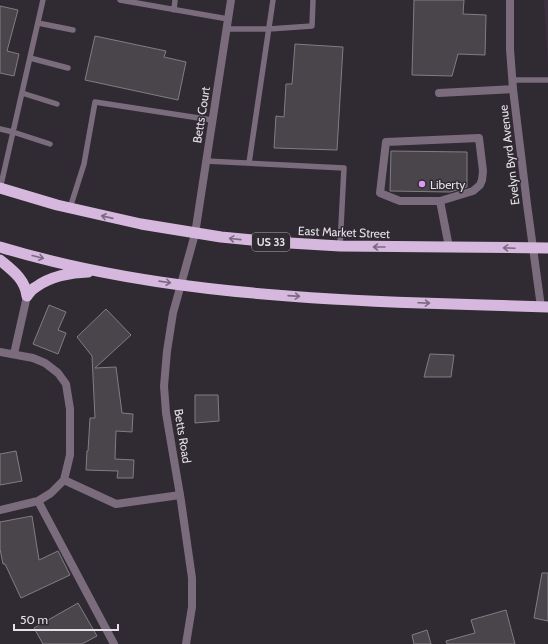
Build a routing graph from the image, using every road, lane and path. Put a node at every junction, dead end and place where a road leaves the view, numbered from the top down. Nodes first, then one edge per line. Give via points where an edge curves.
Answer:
1 (43, 0) edge
2 (120, 0) edge
3 (176, 0) edge
4 (231, 0) edge
5 (274, 0) edge
6 (313, 0) edge
7 (510, 0) edge
8 (174, 10) junction
9 (228, 19) junction
10 (38, 23) junction
11 (226, 29) junction
12 (269, 29) junction
13 (73, 30) dead end
14 (30, 58) junction
15 (68, 68) dead end
16 (513, 80) junction
17 (548, 80) edge
18 (513, 89) junction
19 (22, 93) junction
20 (439, 93) dead end
21 (57, 104) dead end
22 (212, 120) junction
23 (0, 129) edge
24 (13, 132) junction
25 (50, 144) dead end
26 (206, 161) junction
27 (249, 163) junction
28 (0, 189) edge
29 (440, 201) junction
30 (70, 208) junction
31 (195, 234) junction
32 (340, 246) junction
33 (0, 247) edge
34 (449, 247) junction
35 (548, 248) edge
36 (533, 249) junction
37 (0, 260) edge
38 (107, 273) junction
39 (180, 285) junction
40 (27, 296) junction
41 (544, 307) edge
42 (0, 352) edge
43 (14, 354) junction
44 (64, 480) junction
45 (180, 495) junction
46 (38, 501) junction
47 (0, 510) edge
48 (114, 644) edge
49 (186, 644) edge

1 - 10 lane
2 - 8 lane
3 - 8 lane
4 - 9 street, Betts Court
5 - 12 lane
6 - 12 lane via 312,26
7 - 16 street, Evelyn Byrd Avenue
8 - 9 lane
9 - 11 street, Betts Court
10 - 13 lane
10 - 14 lane
11 - 12 lane
11 - 22 street, Betts Court
12 - 27 lane
14 - 15 lane
14 - 19 lane
16 - 17 lane
16 - 18 street, Evelyn Byrd Avenue
18 - 20 street
18 - 36 street, Evelyn Byrd Avenue
19 - 21 lane
19 - 24 lane
22 - 26 street, Betts Court
22 - 30 lane via 95,102 84,164
23 - 24 lane
24 - 25 lane
24 - 28 lane
26 - 27 lane
26 - 31 street, Betts Court
27 - 32 lane via 344,168
28 - 30 highway, East Market Street / US 33
29 - 29 street via 473,190 480,185 483,171 479,138 386,142 380,193 400,200
29 - 34 street
31 -> 30 highway, East Market Street / US 33
32 -> 31 highway, East Market Street / US 33
31 - 39 street, Betts Road
34 -> 32 highway, East Market Street / US 33
33 -> 38 highway
36 -> 34 highway, East Market Street / US 33
35 - 36 highway, East Market Street / US 33
36 - 41 street, Evelyn Byrd Avenue
37 - 40 highway via 21,279
38 -> 39 highway
38 - 40 highway via 83,272 59,276 39,284
39 -> 41 highway via 378,301
39 - 45 street, Betts Road via 173,313 164,386
40 - 43 street
42 - 43 street
43 - 44 street via 45,364 58,373 66,384 70,409 70,455
44 - 45 street via 116,504
44 - 46 street
45 - 49 street, Betts Road via 192,578 192,607
46 - 47 street
46 - 48 street

